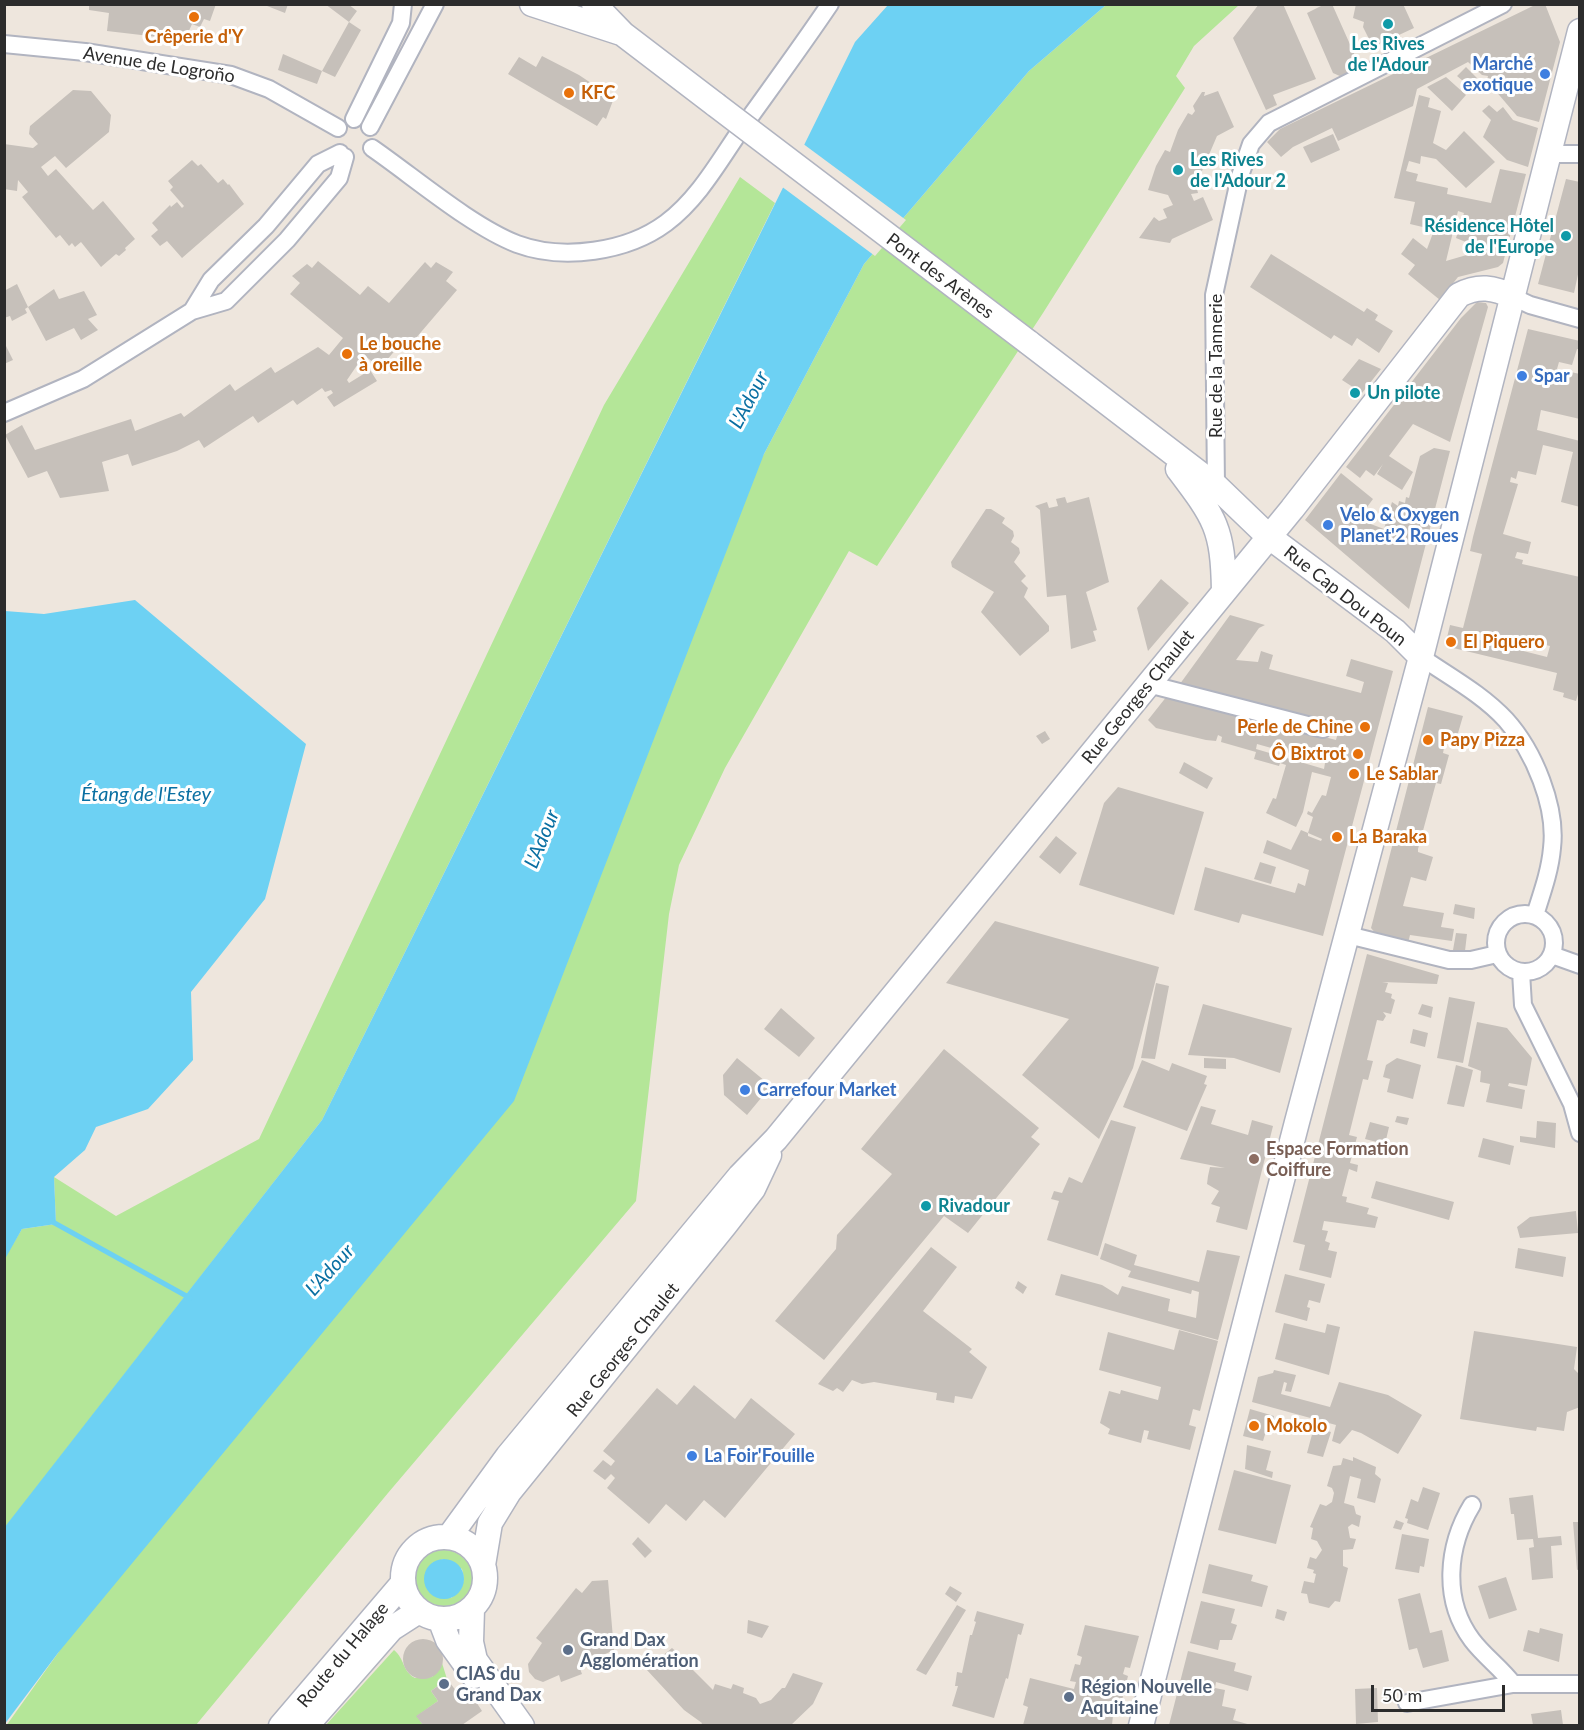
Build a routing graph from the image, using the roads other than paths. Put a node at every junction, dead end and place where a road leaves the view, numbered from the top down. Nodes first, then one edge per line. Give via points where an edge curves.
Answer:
1 (403, 4) edge
2 (435, 4) edge
3 (532, 4) edge
4 (594, 4) edge
5 (830, 4) edge
6 (1503, 4) edge
7 (1580, 31) edge
8 (623, 34) junction
9 (4, 44) edge
10 (354, 119) junction
11 (370, 127) junction
12 (338, 128) junction
13 (372, 148) junction
14 (1550, 154) junction
15 (1580, 154) edge
16 (342, 155) junction
17 (1513, 297) junction
18 (192, 311) junction
19 (1580, 319) edge
20 (4, 413) edge
21 (1162, 448) junction
22 (1216, 486) junction
23 (1268, 536) junction
24 (1224, 591) junction
25 (1421, 657) junction
26 (1148, 684) junction
27 (1323, 729) dead end
28 (1535, 915) junction
29 (1348, 935) junction
30 (1497, 954) junction
31 (1552, 955) junction
32 (1580, 965) edge
33 (1521, 972) junction
34 (1580, 1133) edge
35 (776, 1139) junction
36 (1472, 1505) dead end
37 (449, 1537) junction
38 (483, 1565) junction
39 (403, 1583) junction
40 (472, 1609) junction
41 (430, 1615) junction
42 (1513, 1684) junction
43 (1580, 1684) edge
44 (1407, 1703) dead end
45 (281, 1725) edge
46 (306, 1725) edge
47 (505, 1725) edge
48 (522, 1725) edge
49 (1141, 1725) edge

1 - 10 street via 401,23
2 - 11 street
3 - 8 main road
4 - 8 main road
5 - 13 street via 700,190 665,224 619,244 576,252 542,250 517,243 480,224
6 - 22 street, Rue de la Tannerie via 1269,123 1251,144 1240,176 1214,295
7 - 14 main road
8 - 21 main road, Pont des Arènes, bridge
9 - 12 street, Avenue de Logroño via 85,52 231,75 269,89
10 - 11 street
10 - 12 street
11 - 13 street via 374,137
12 - 16 street via 334,141
13 - 16 street via 357,159
14 - 15 street
14 - 17 main road
16 - 18 street via 318,164 266,226 211,280
16 - 18 street via 339,178 287,240 226,301
17 - 19 street via 1530,306
17 - 23 main road, Rue Georges Chaulet via 1500,290 1481,288 1471,288 1459,295
17 - 25 main road
18 - 20 street via 83,379
21 - 22 main road, Rue Cap Dou Poun
21 - 24 main road via 1210,510 1222,543
22 - 23 main road, Rue Cap Dou Poun
23 - 24 main road, Rue Georges Chaulet
23 - 25 main road, Rue Cap Dou Poun via 1395,631
24 - 26 main road, Rue Georges Chaulet
25 - 28 street via 1479,696 1506,720 1524,744 1543,788 1553,847
25 - 29 main road
26 - 27 street
26 - 35 main road, Rue Georges Chaulet
28 - 30 street via 1507,918 1496,935
28 - 31 street via 1550,927
29 - 30 street via 1449,960
29 - 49 main road
30 - 33 street via 1503,963
31 - 32 street
31 - 33 street via 1539,968
33 - 34 street via 1523,1005 1572,1104
35 - 37 main road, Rue Georges Chaulet via 740,1176 508,1456
35 - 38 main road, Rue Georges Chaulet via 753,1189 509,1492 490,1523
36 - 42 street via 1452,1552 1451,1584 1460,1620 1473,1641
37 - 38 main road via 470,1547
37 - 39 main road via 428,1540 411,1553
38 - 40 main road via 483,1593
39 - 41 main road via 411,1604
39 - 45 main road, Route du Halage
40 - 41 main road via 452,1619
40 - 48 main road via 475,1660
41 - 46 main road, Route du Halage via 391,1629
41 - 47 main road
42 - 43 street
42 - 44 street

